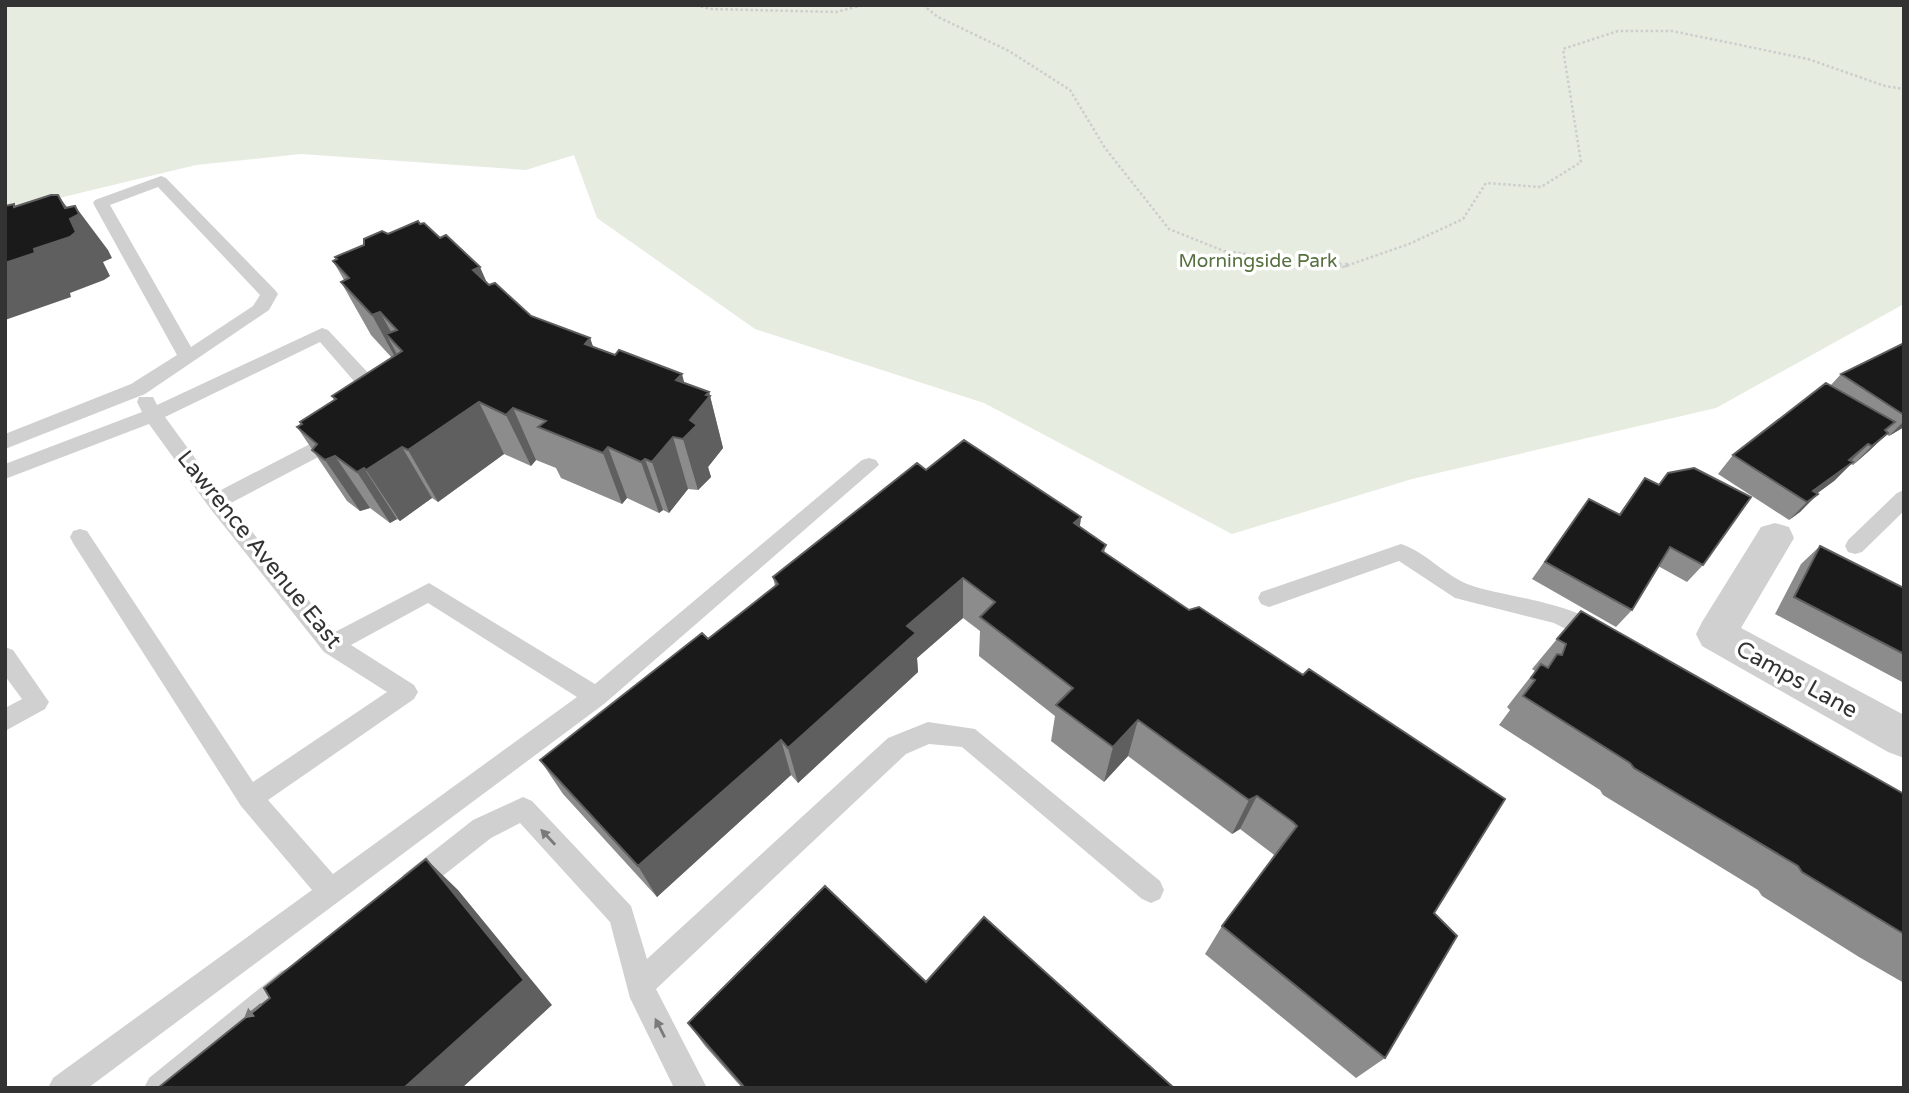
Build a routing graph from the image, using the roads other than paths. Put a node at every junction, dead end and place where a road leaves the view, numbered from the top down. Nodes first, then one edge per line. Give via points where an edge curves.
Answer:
1 (188, 358) junction
2 (138, 389) junction
3 (380, 398) edge
4 (153, 415) junction
5 (352, 431) edge
6 (10, 440) edge
7 (869, 465) dead end
8 (11, 469) edge
9 (1904, 498) edge
10 (216, 502) junction
11 (80, 537) dead end
12 (1774, 538) dead end
13 (1855, 546) dead end
14 (1269, 598) dead end
15 (332, 645) junction
16 (1618, 648) edge
17 (5, 657) edge
18 (596, 696) junction
19 (5, 721) edge
20 (1904, 738) edge
21 (250, 799) junction
22 (1151, 890) dead end
23 (330, 891) junction
24 (395, 898) edge
25 (308, 967) edge
26 (640, 985) junction
27 (63, 1088) edge
28 (159, 1088) edge
29 (692, 1088) edge

1 - 1 lane via 260,310 269,294 161,181 101,203
1 - 2 lane
2 - 4 lane, Lawrence Avenue East
2 - 6 lane
3 - 4 lane via 322,334
4 - 8 lane
4 - 10 lane, Lawrence Avenue East
5 - 10 lane
6 - 8 lane
7 - 18 lane
9 - 13 lane
10 - 15 lane, Lawrence Avenue East
11 - 21 lane
12 - 20 street, Camps Lane via 1716,634
14 - 16 lane via 1401,552 1463,592 1559,615
15 - 18 lane via 429,592
15 - 21 lane, Lawrence Avenue East via 406,692
17 - 19 lane via 37,702
18 - 23 lane
21 - 23 lane
22 - 26 lane via 967,737 928,733 897,746
23 - 27 lane
26 -> 24 lane via 622,915 523,810 482,829
25 -> 28 lane
29 -> 26 lane

